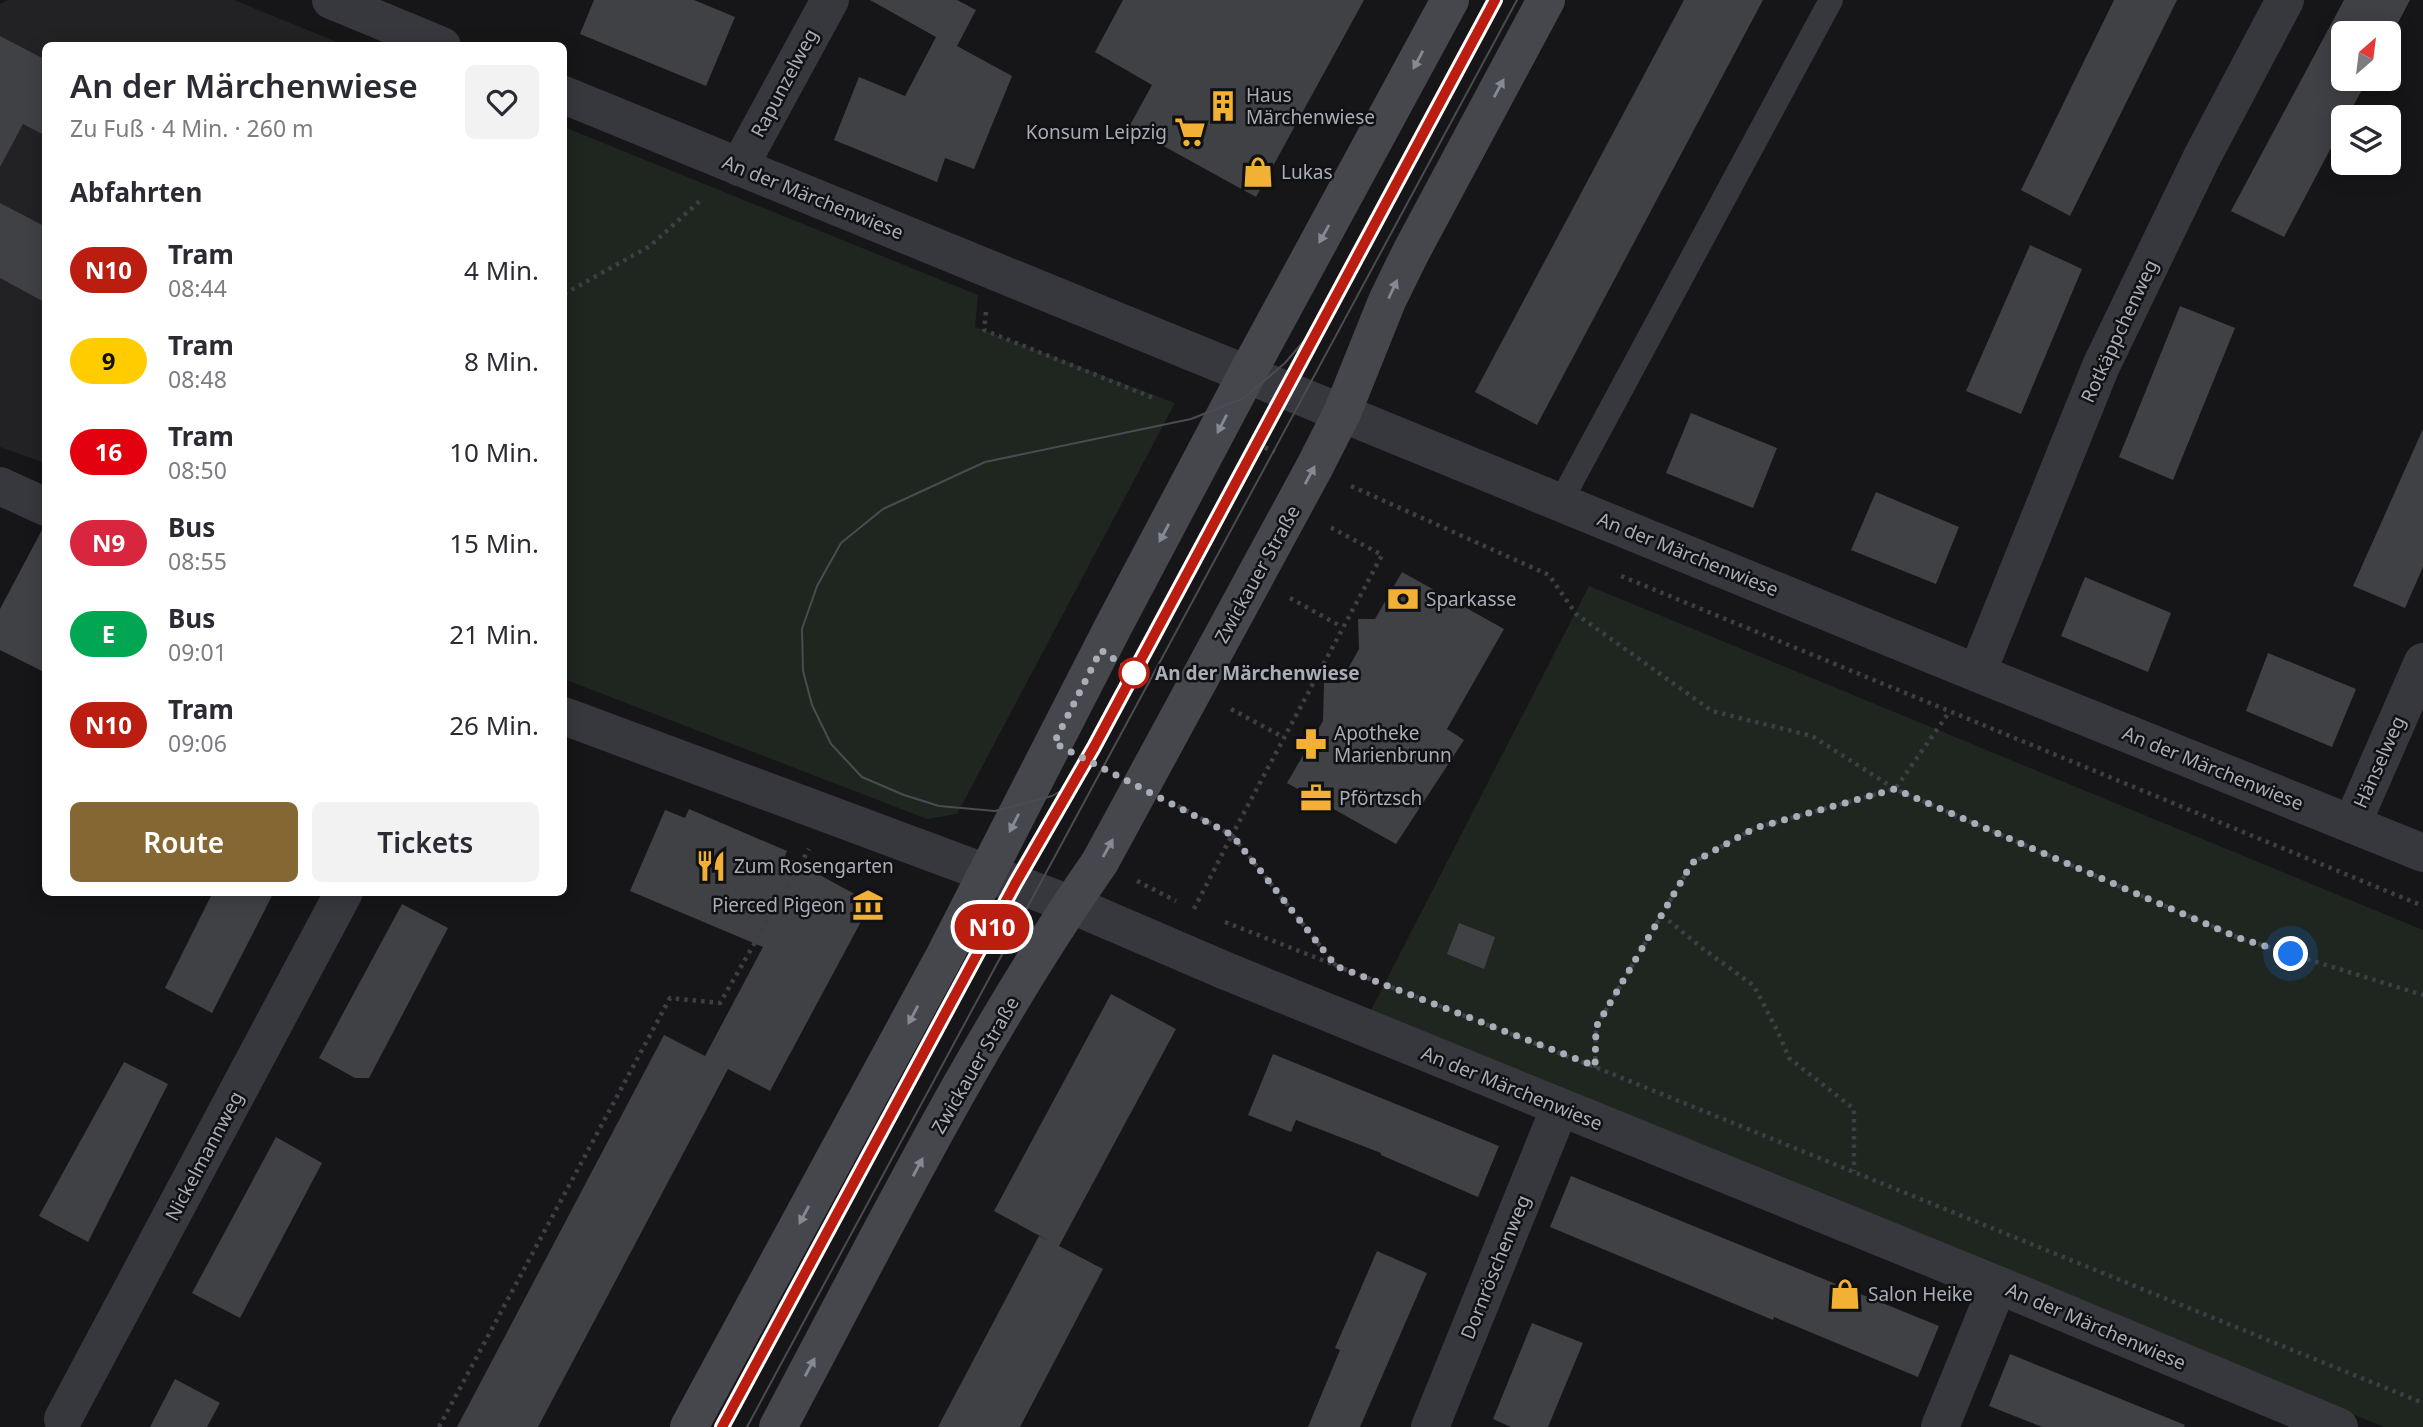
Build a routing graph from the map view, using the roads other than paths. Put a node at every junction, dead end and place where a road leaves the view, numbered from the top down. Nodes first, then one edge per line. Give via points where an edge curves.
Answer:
1 (331, 0) edge
2 (830, 0) edge
3 (1450, 0) edge
4 (1546, 0) edge
5 (1832, 0) edge
6 (2285, 0) edge
7 (432, 42) edge
8 (567, 96) edge
9 (739, 167) junction
10 (1247, 374) junction
11 (1342, 413) junction
12 (2, 491) edge
13 (1561, 502) junction
14 (42, 505) edge
15 (2423, 662) edge
16 (1977, 673) junction
17 (567, 717) edge
18 (2353, 824) junction
19 (2423, 853) edge
20 (989, 874) junction
21 (343, 896) edge
22 (1070, 904) junction
23 (1571, 1112) junction
24 (1998, 1285) junction
25 (64, 1419) dead end
26 (689, 1427) edge
27 (778, 1427) edge
28 (1430, 1427) edge
29 (1940, 1427) edge
30 (2339, 1427) edge

1 - 7 street
2 - 9 street, Rapunzelweg
3 -> 10 main road
11 -> 4 main road, Zwickauer Straße via 1411,252
5 - 13 lane
6 - 16 street, Rotkäppchenweg via 2202,157 2101,366
8 - 9 street, An der Märchenwiese
9 - 10 street, An der Märchenwiese
10 - 11 street, An der Märchenwiese
10 -> 20 main road
11 - 13 street, An der Märchenwiese
22 -> 11 main road, Zwickauer Straße via 1100,862
12 - 14 street
13 - 16 street, An der Märchenwiese
15 - 18 street, Hänselweg
16 - 18 street, An der Märchenwiese
17 - 20 street, An der Märchenwiese
18 - 19 street, An der Märchenwiese
20 - 22 street, An der Märchenwiese
20 -> 26 main road
21 - 25 street, Nickelmannweg
22 - 23 street, An der Märchenwiese
27 -> 22 main road, Zwickauer Straße via 974,1062
23 - 24 street, An der Märchenwiese
23 - 28 street, Dornröschenweg
24 - 29 street
24 - 30 street, An der Märchenwiese

